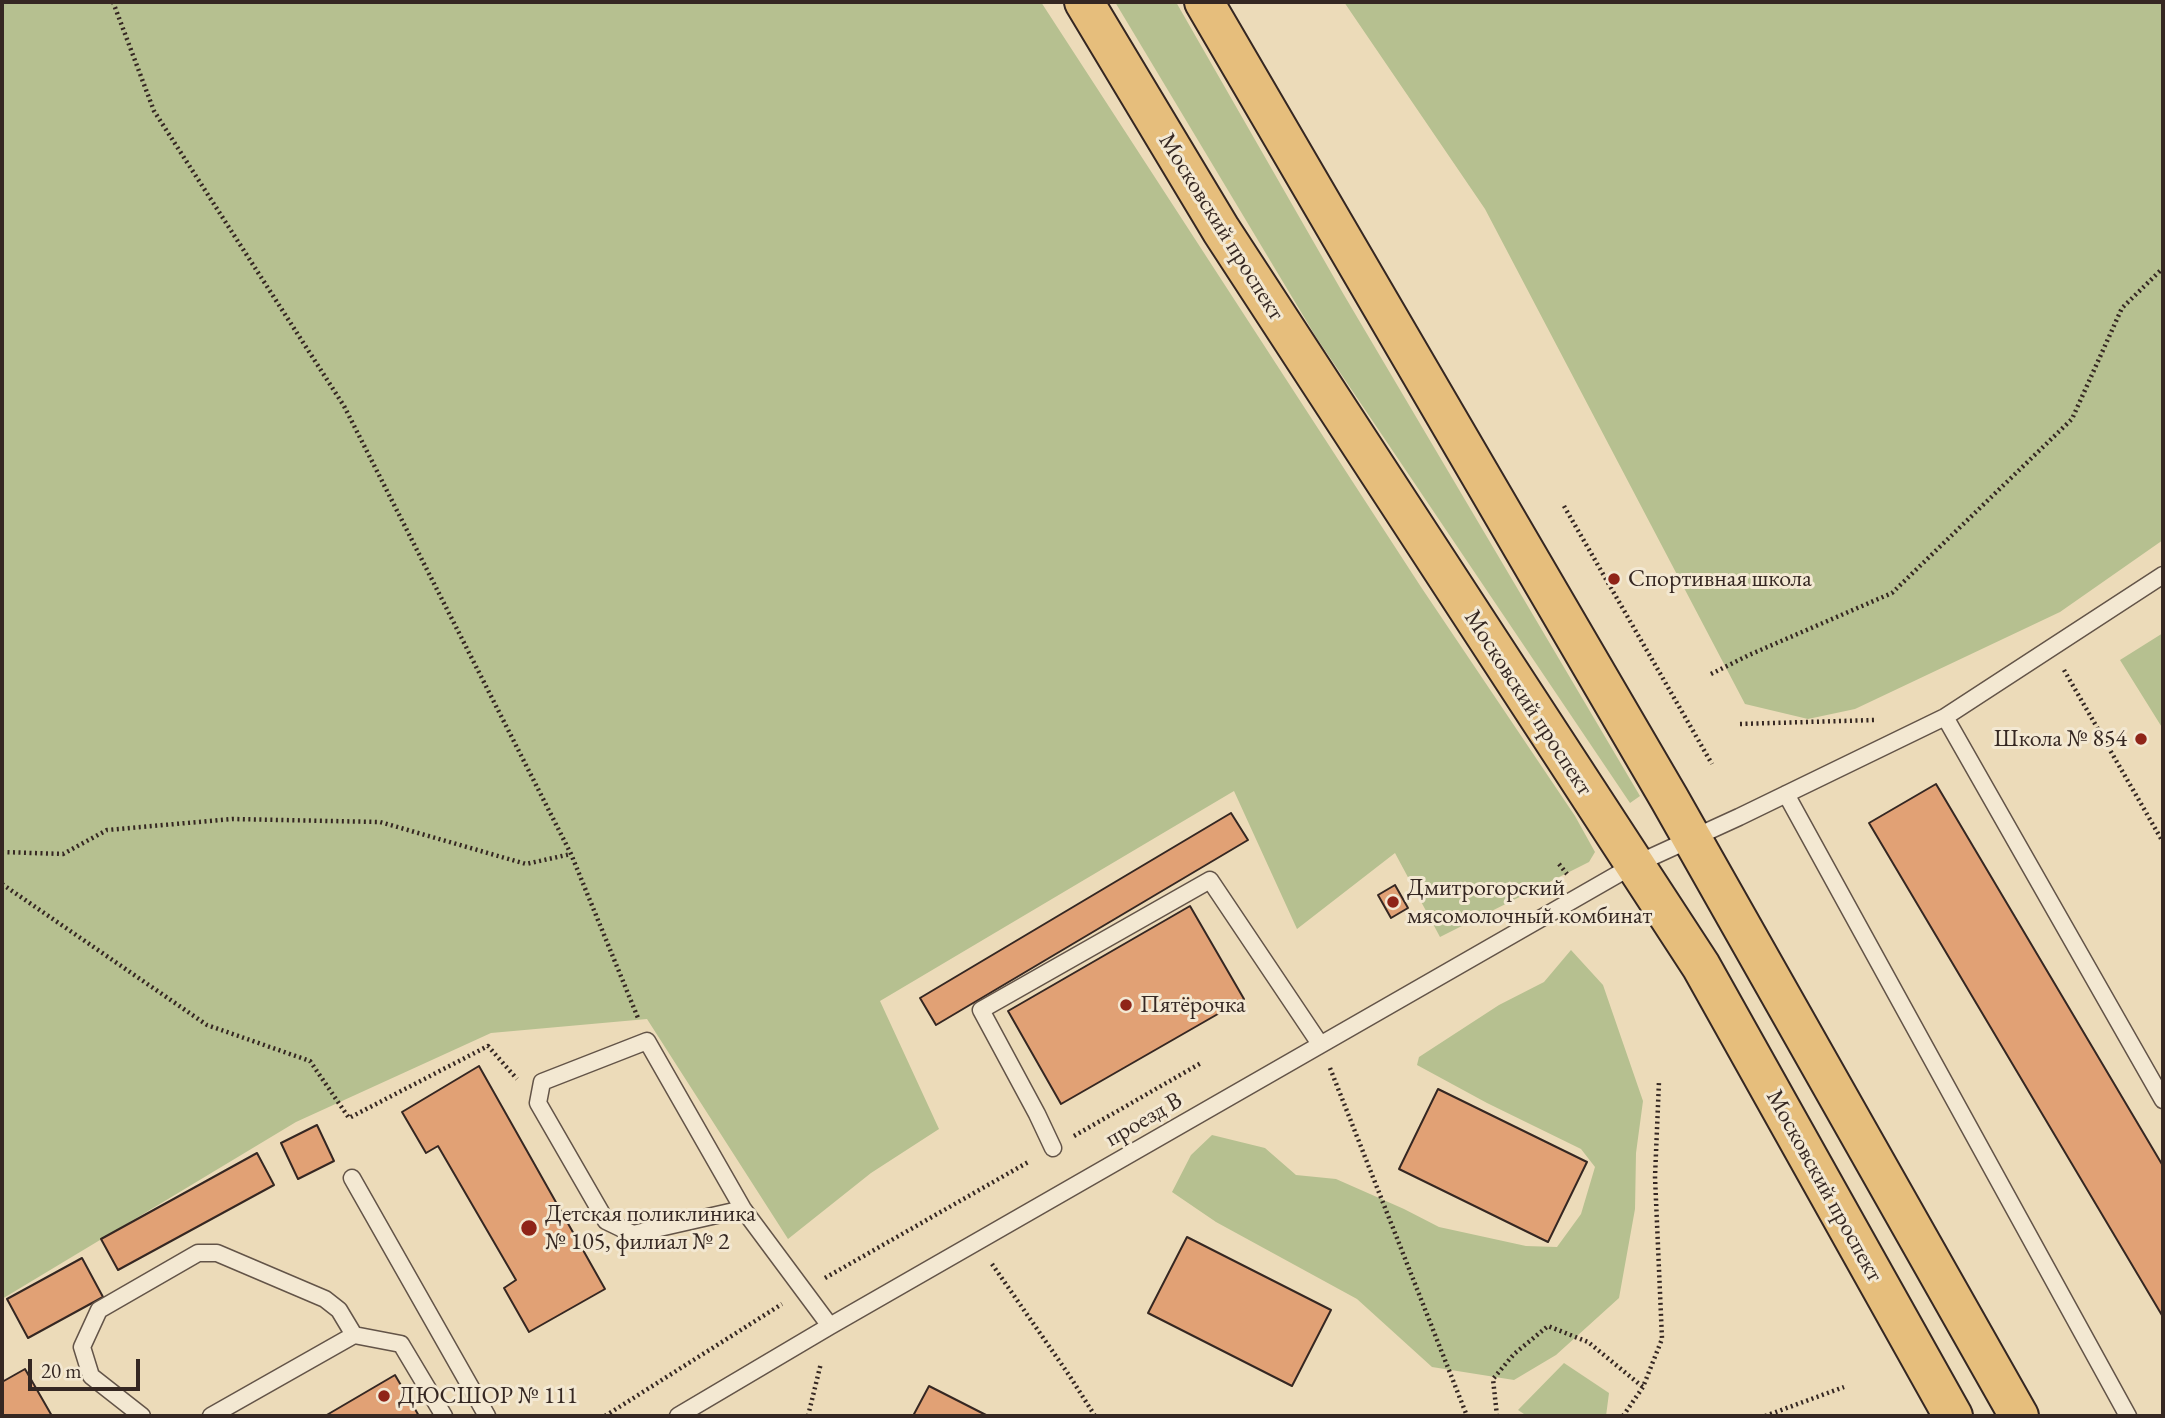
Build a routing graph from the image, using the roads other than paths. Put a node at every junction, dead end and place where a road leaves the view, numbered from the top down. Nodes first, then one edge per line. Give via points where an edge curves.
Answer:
1 (1084, 2) edge
2 (1204, 2) edge
3 (2163, 575) edge
4 (1945, 717) junction
5 (1786, 794) junction
6 (1692, 838) junction
7 (1634, 865) junction
8 (1320, 1044) junction
9 (2163, 1100) edge
10 (1053, 1148) road end
11 (352, 1178) dead end
12 (743, 1209) junction
13 (830, 1326) junction
14 (354, 1335) junction
15 (142, 1416) edge
16 (211, 1416) edge
17 (443, 1416) edge
18 (487, 1416) edge
19 (678, 1416) edge
20 (1953, 1416) edge
21 (2019, 1416) edge
22 (2128, 1416) edge

1 - 7 main road, Московский проспект via 1221,230
2 - 6 main road
3 - 4 lane, проезд B
4 - 5 lane, проезд B
4 - 9 lane
5 - 6 lane, проезд B
5 - 22 lane
6 - 7 lane, проезд B
6 - 21 main road
7 - 8 lane, проезд B
7 - 20 main road, Московский проспект via 1701,966
8 - 10 lane via 1210,880 981,1010
8 - 13 lane, проезд B
11 - 18 lane
12 - 12 lane via 647,1041 542,1082 538,1103 606,1221 633,1234
12 - 13 lane
13 - 19 lane, проезд B
14 - 15 lane via 339,1310 326,1299 216,1253 198,1253 99,1310 82,1348 91,1376
14 - 16 lane
14 - 17 lane via 401,1344

